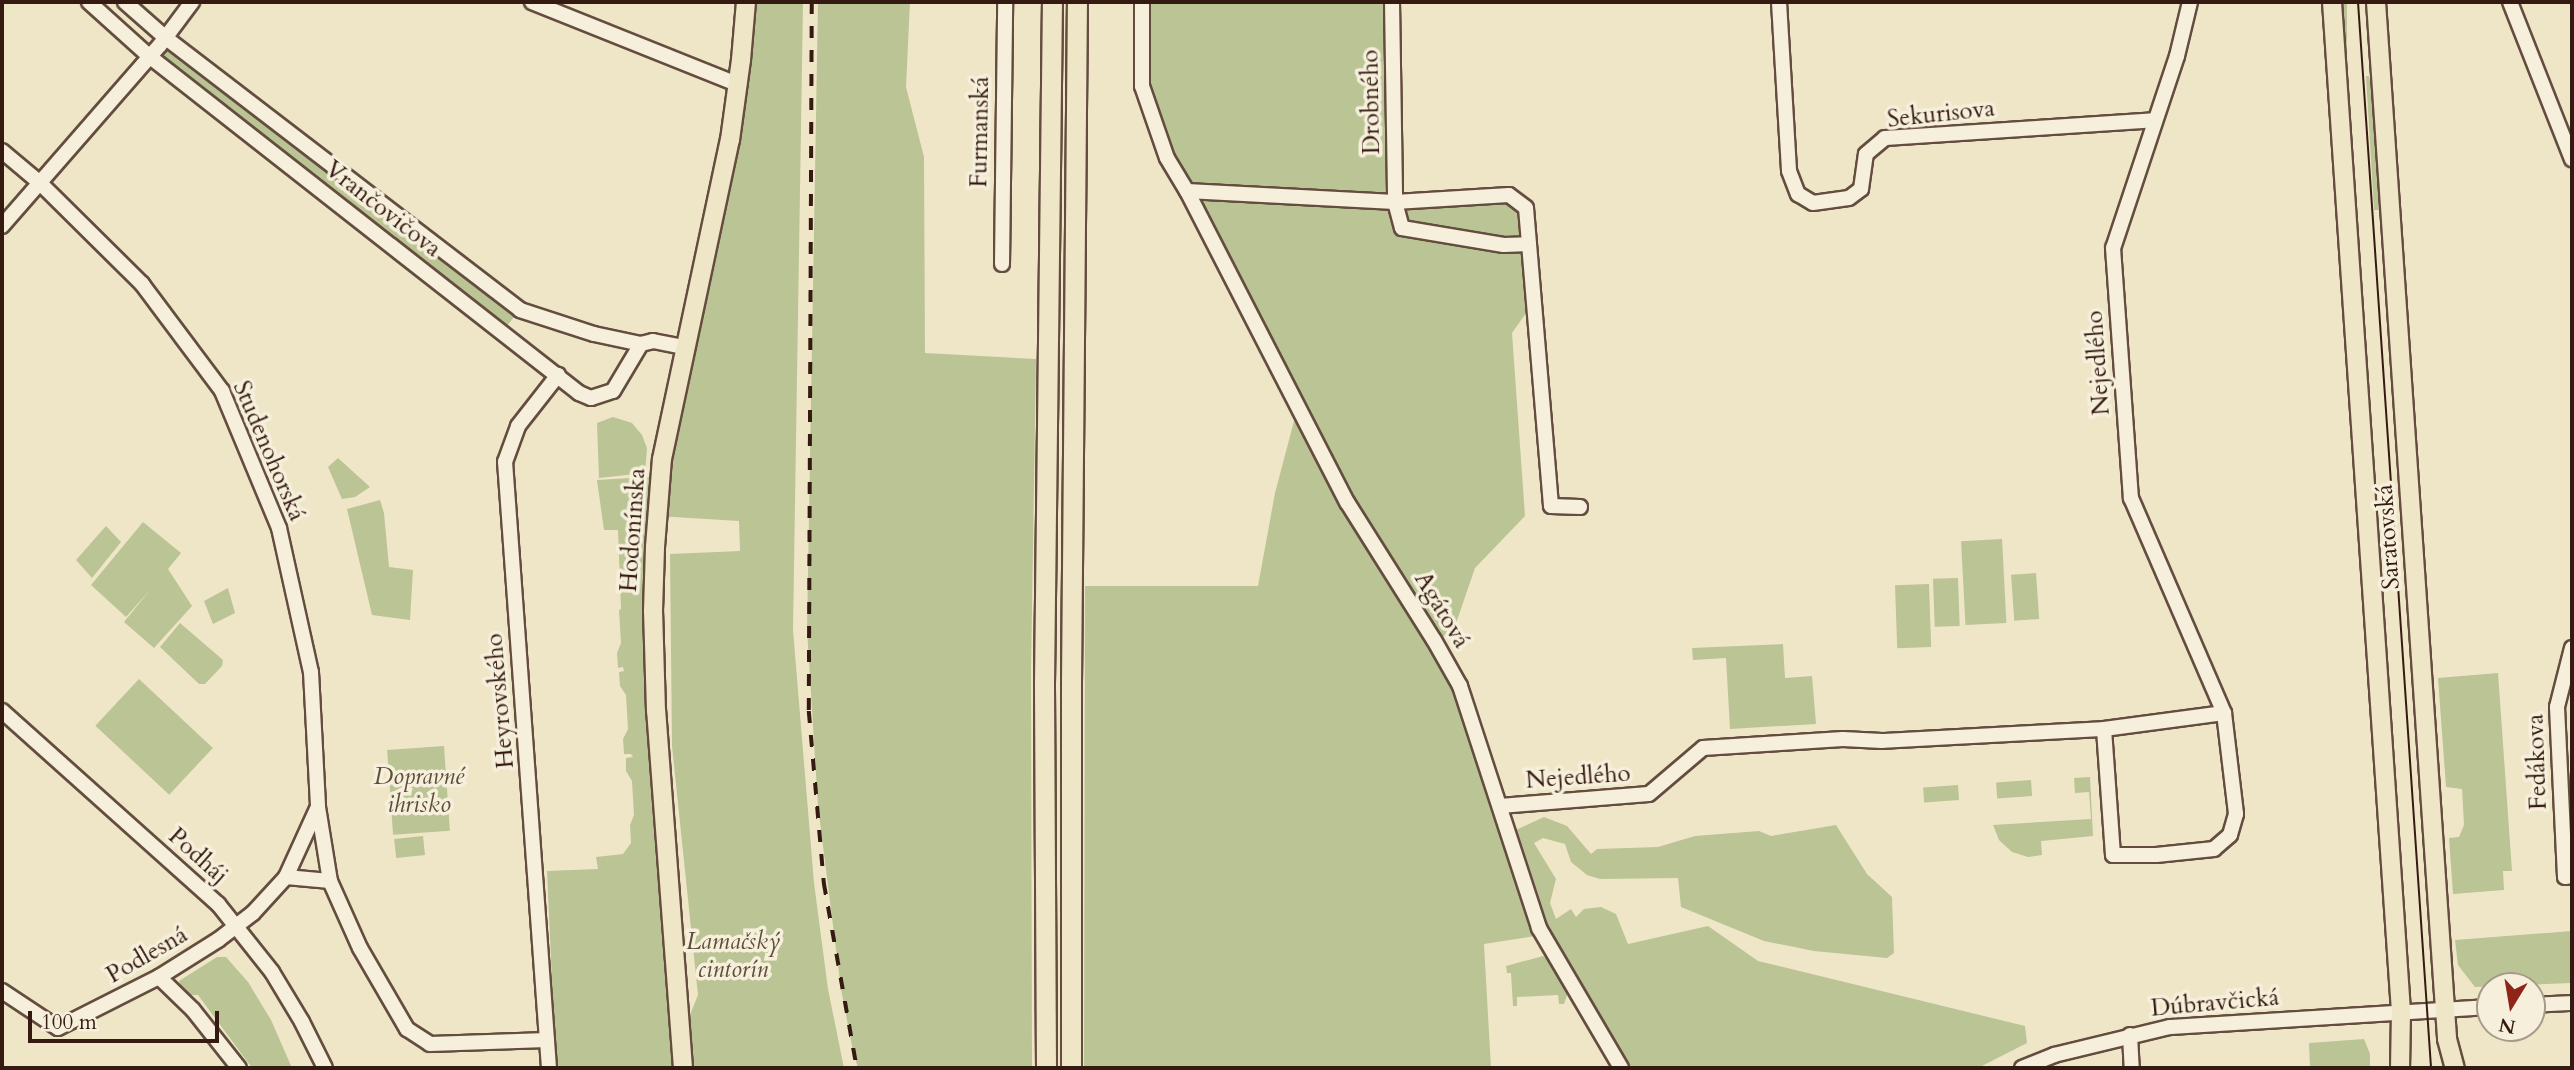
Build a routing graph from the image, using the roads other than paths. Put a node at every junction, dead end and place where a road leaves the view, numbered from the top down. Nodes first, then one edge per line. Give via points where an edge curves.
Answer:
1 (89, 2) edge
2 (125, 2) edge
3 (192, 2) edge
4 (532, 2) edge
5 (746, 2) edge
6 (1005, 2) edge
7 (1052, 2) edge
8 (1077, 2) edge
9 (1142, 2) edge
10 (1392, 2) edge
11 (1779, 2) edge
12 (2190, 2) edge
13 (2332, 2) edge
14 (2376, 2) edge
15 (2510, 2) edge
16 (166, 38) junction
17 (149, 56) junction
18 (738, 85) junction
19 (2154, 120) junction
20 (2, 151) edge
21 (2572, 159) edge
22 (40, 183) junction
23 (1187, 191) junction
24 (1395, 202) junction
25 (2, 226) edge
26 (1529, 244) junction
27 (1002, 264) dead end
28 (641, 344) junction
29 (685, 347) junction
30 (558, 375) junction
31 (1580, 507) dead end
32 (2572, 648) edge
33 (2, 710) edge
34 (2224, 713) junction
35 (2105, 729) junction
36 (2565, 738) edge
37 (1500, 806) junction
38 (318, 807) junction
39 (2569, 876) edge
40 (286, 877) junction
41 (330, 881) junction
42 (238, 925) junction
43 (159, 976) junction
44 (2, 992) edge
45 (2572, 1003) edge
46 (2546, 1004) edge
47 (2476, 1008) edge
48 (2445, 1009) junction
49 (2401, 1012) junction
50 (2130, 1035) junction
51 (547, 1040) junction
52 (2037, 1065) edge
53 (239, 1068) edge
54 (325, 1068) edge
55 (549, 1068) edge
56 (683, 1068) edge
57 (1046, 1068) edge
58 (1071, 1068) edge
59 (1621, 1068) edge
60 (2022, 1068) edge
61 (2132, 1068) edge
62 (2400, 1068) edge
63 (2455, 1068) edge

1 - 17 street, Vrančovičova
2 - 16 street, Vrančovičova
3 - 16 street
4 - 18 street
5 - 18 main road, Hodonínska
6 - 27 street, Furmanská
7 - 57 highway via 1044,683
8 - 58 highway
9 - 23 street, Agátová via 1142,86 1167,158
10 - 24 street, Drobného
11 - 19 street, Sekurisova via 1789,171 1798,194 1813,203 1849,198 1861,189 1866,154 1885,138
12 - 19 street, Nejedlého
13 - 49 main road, Saratovská
14 - 48 main road, Saratovská
15 - 21 street
16 - 17 street
16 - 28 street, Vrančovičova via 520,310
17 - 22 street
17 - 30 street, Vrančovičova
18 - 29 main road, Hodonínska via 708,253
19 - 34 street, Nejedlého via 2113,248 2131,498
20 - 22 street, Studenohorská
22 - 25 street
22 - 38 street, Studenohorská via 142,284 222,391 279,528 311,672
23 - 24 street
23 - 37 street, Agátová via 1348,502 1460,686
24 - 26 street via 1402,228 1504,245
24 - 26 street via 1509,195 1526,208
26 - 31 street via 1550,506
28 - 29 street, Vrančovičova via 653,341
28 - 30 street, Vrančovičova via 613,391 601,397 579,393
29 - 56 main road, Hodonínska via 662,459 653,611 656,711
30 - 51 street, Heyrovského via 518,426 505,462
32 - 36 street, Fedákova via 2557,707
33 - 42 street, Podháj
34 - 35 street, Nejedlého
34 - 35 street, Nejedlého via 2236,814 2230,835 2214,849 2113,855
35 - 37 street, Nejedlého via 1703,748 1649,794
36 - 39 street, Fedákova
37 - 59 street, Agátová via 1539,928
38 - 40 street, Studenohorská
38 - 41 street, Studenohorská
40 - 41 street
40 - 42 street, Studenohorská
41 - 51 street, Studenohorská via 360,948 407,1029 430,1044
42 - 43 street, Podlesná
42 - 54 street, Podháj via 290,1001
43 - 44 street, Podlesná via 58,1028
43 - 53 street via 194,1010
45 - 46 street
47 - 48 street, Dúbravčická
48 - 49 street, Dúbravčická
48 - 63 main road, Saratovská
49 - 50 street, Dúbravčická via 2170,1027
49 - 62 main road, Saratovská
50 - 52 street, Dúbravčická
50 - 61 street
51 - 55 street, Heyrovského
52 - 60 street, Dúbravčická

